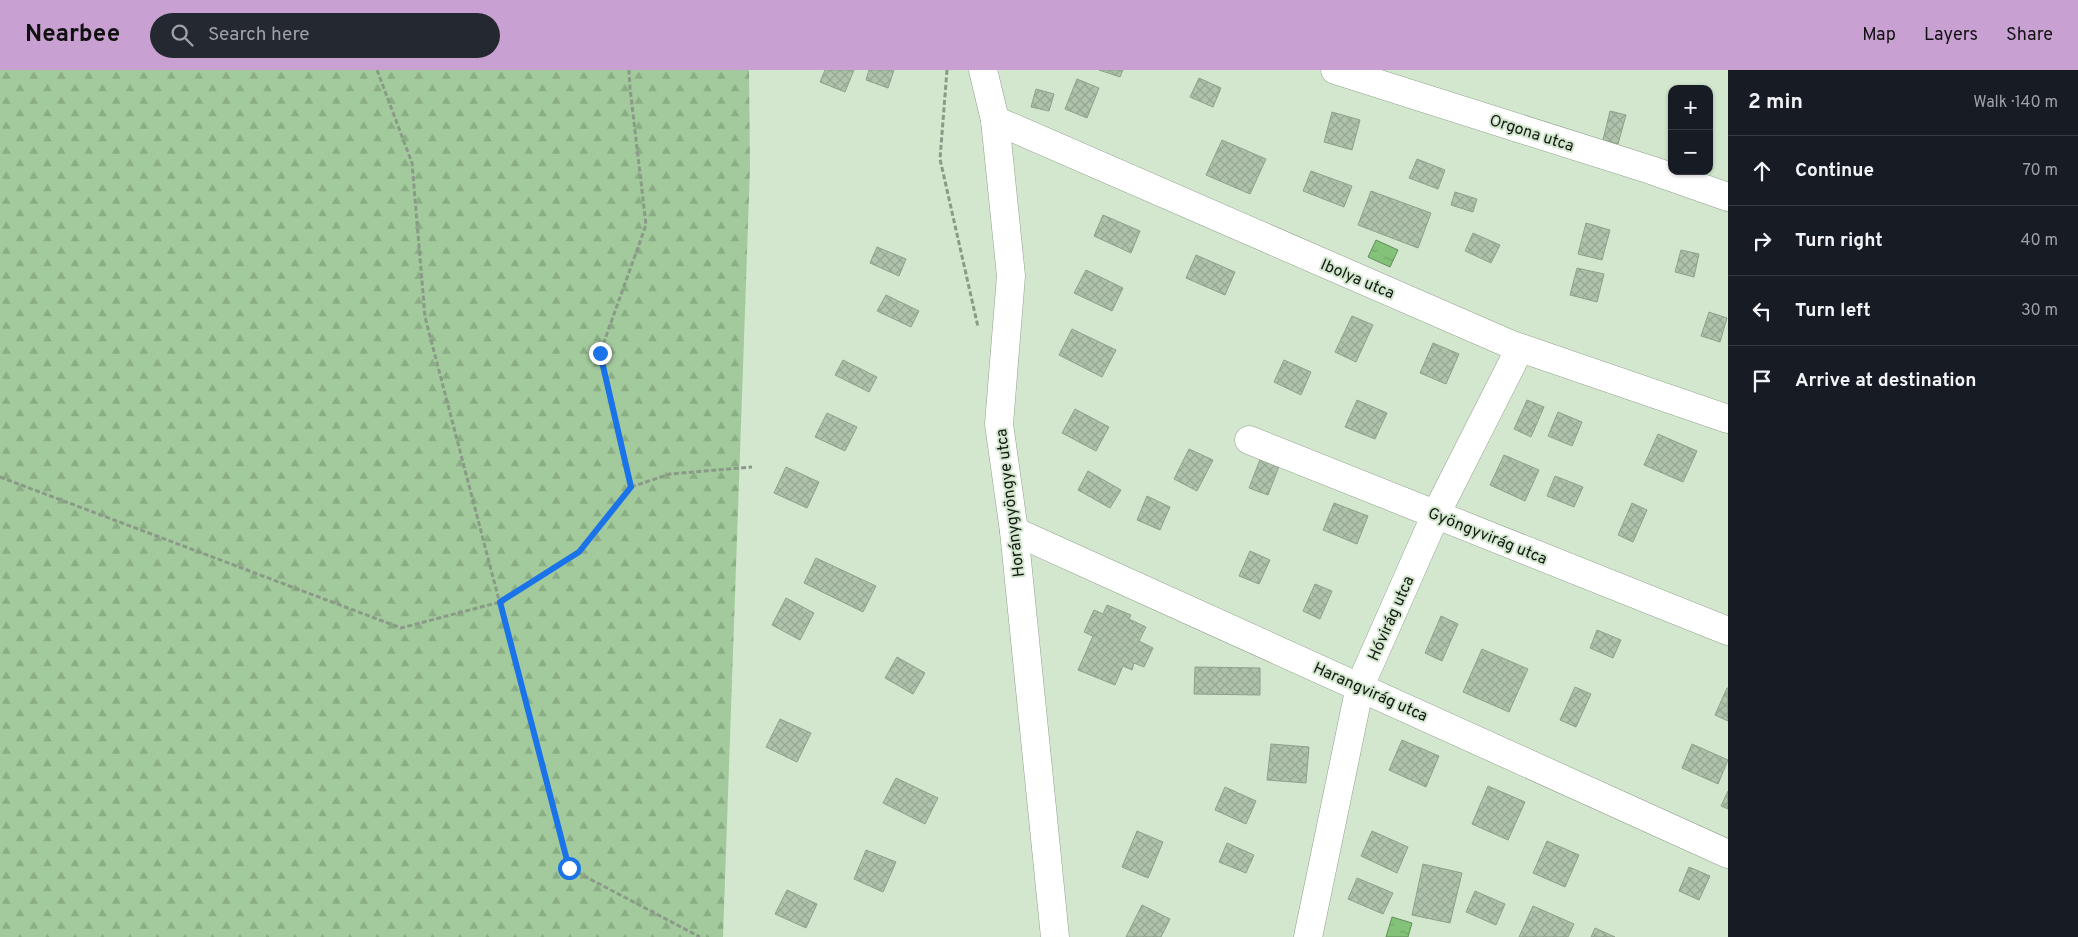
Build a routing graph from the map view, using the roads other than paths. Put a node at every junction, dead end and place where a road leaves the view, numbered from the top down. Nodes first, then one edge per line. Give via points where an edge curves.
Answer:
1 (983, 70) edge
2 (1335, 70) edge
3 (995, 120) junction
4 (1728, 197) edge
5 (1520, 348) junction
6 (1728, 419) edge
7 (1249, 440) dead end
8 (1436, 514) junction
9 (1014, 531) junction
10 (1728, 630) edge
11 (1360, 686) junction
12 (1728, 854) edge
13 (1055, 937) edge
14 (1308, 937) edge

1 - 3 street, Horánygyöngye utca
2 - 4 street, Orgona utca
3 - 5 street, Ibolya utca
3 - 9 street, Horánygyöngye utca via 1012,276 999,424
5 - 6 street, Ibolya utca
5 - 8 street, Hóvirág utca
7 - 8 street, Gyöngyvirág utca
8 - 10 street, Gyöngyvirág utca
8 - 11 street, Hóvirág utca
9 - 11 street, Harangvirág utca
9 - 13 street, Horánygyöngye utca
11 - 12 street, Harangvirág utca
11 - 14 street, Hóvirág utca

